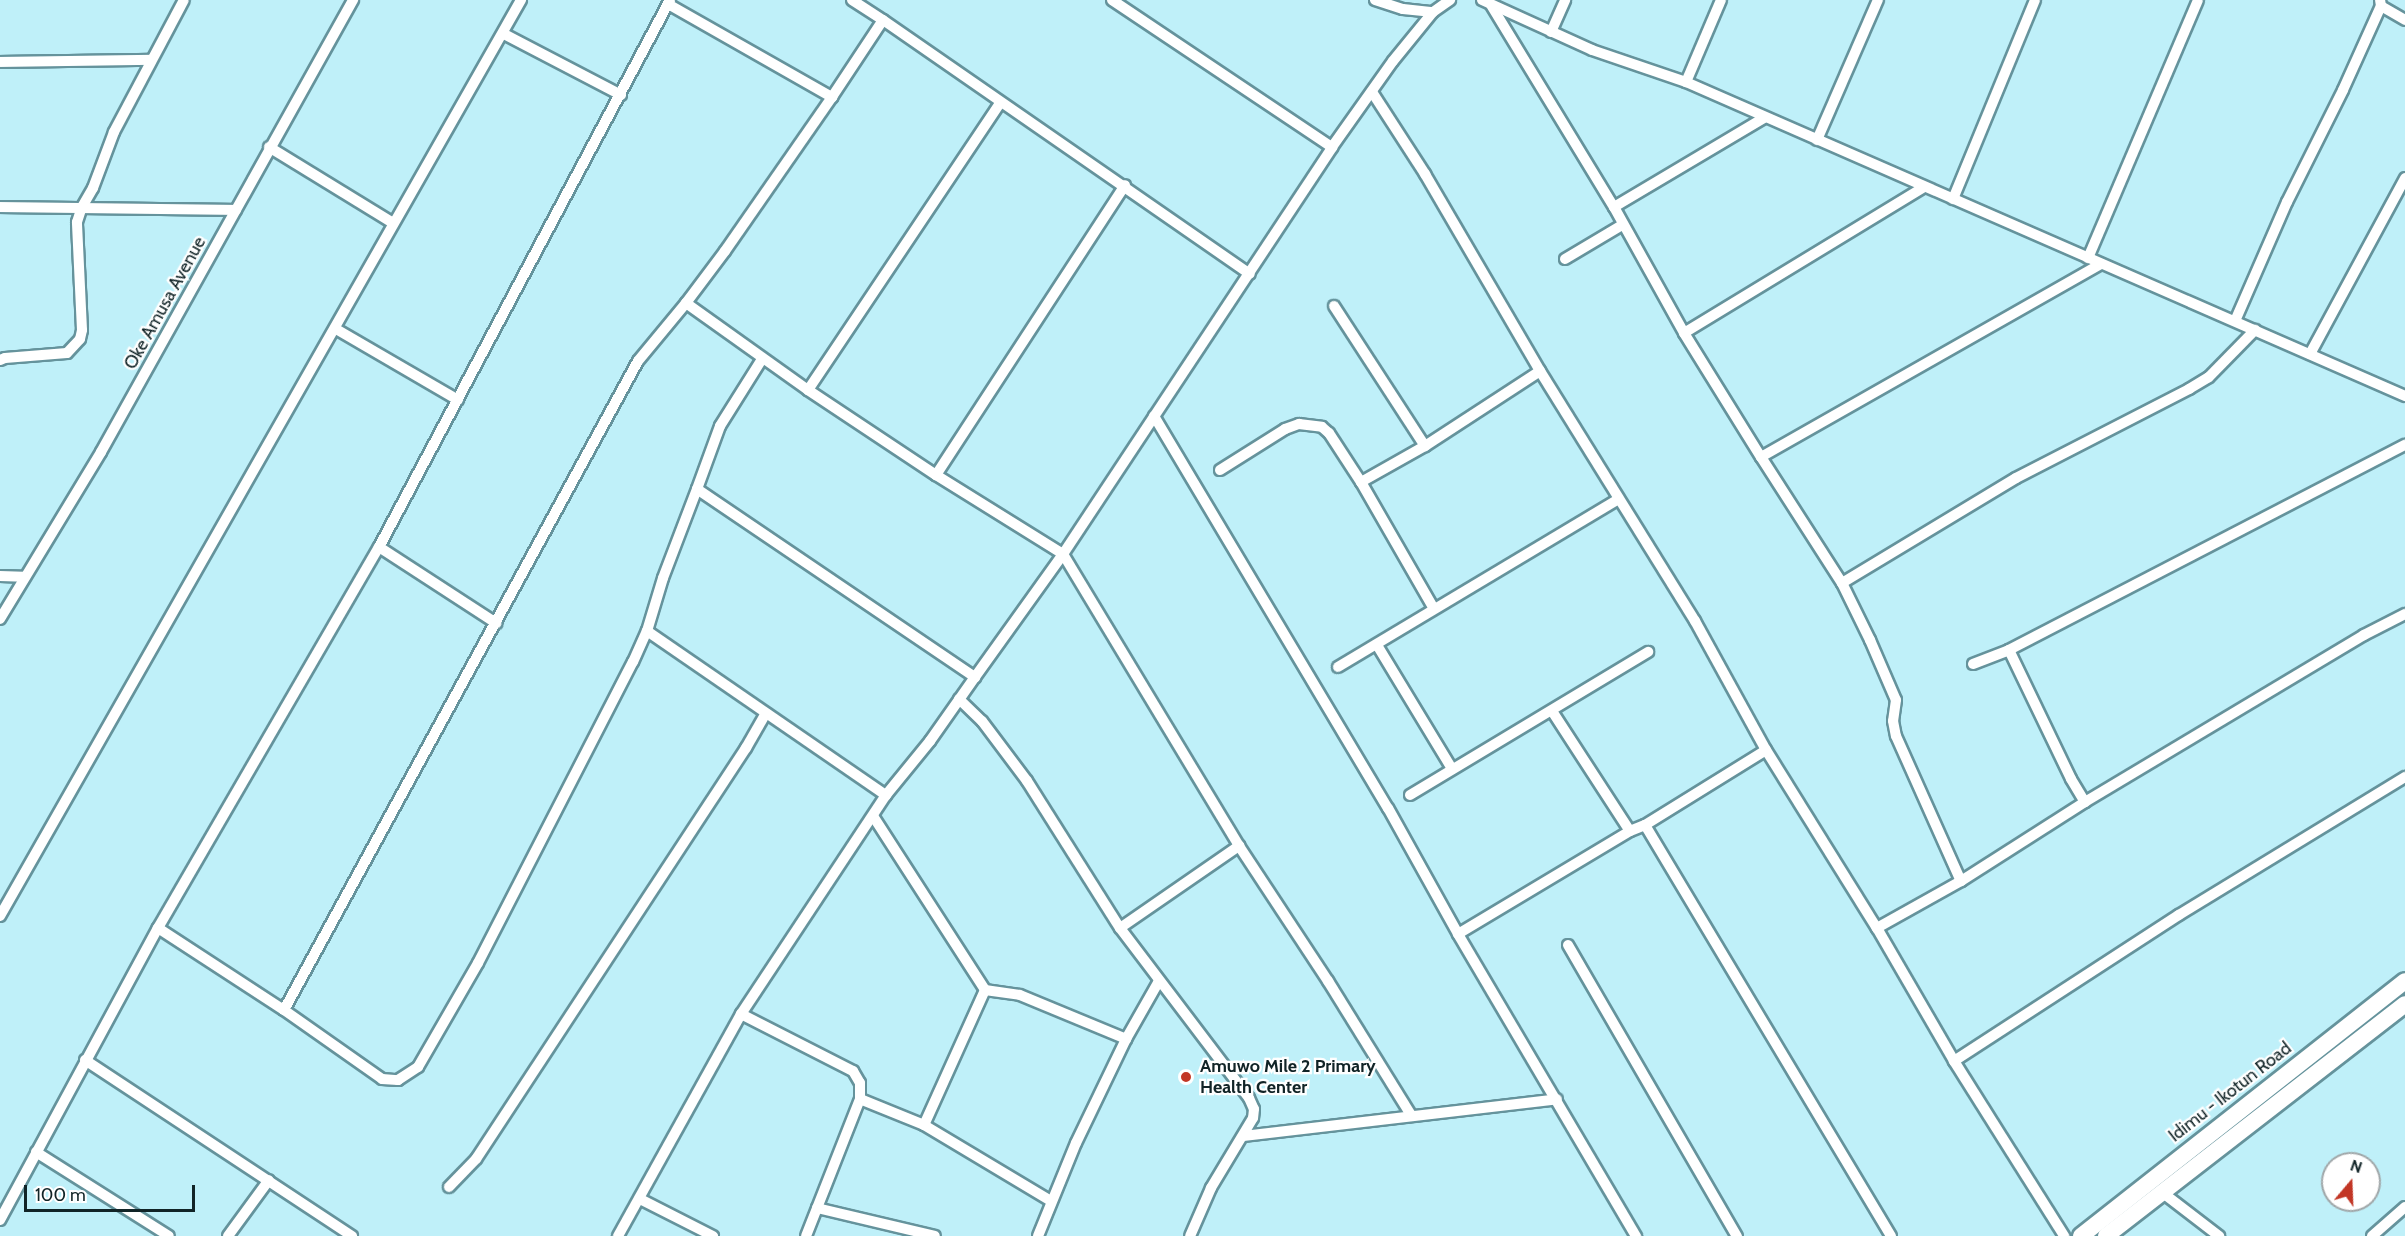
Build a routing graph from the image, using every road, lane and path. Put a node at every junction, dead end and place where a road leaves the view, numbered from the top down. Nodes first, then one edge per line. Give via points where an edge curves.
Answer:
1 (184, 0) edge
2 (353, 0) edge
3 (521, 0) edge
4 (852, 0) edge
5 (1112, 0) edge
6 (1375, 0) edge
7 (1450, 0) edge
8 (1565, 0) edge
9 (1721, 0) edge
10 (1878, 0) edge
11 (2035, 0) edge
12 (2198, 0) edge
13 (669, 2) edge
14 (1487, 2) edge
15 (2381, 3) edge
16 (1411, 5) edge
17 (1433, 12) junction
18 (883, 20) junction
19 (2405, 20) edge
20 (1551, 32) junction
21 (504, 34) junction
22 (150, 60) junction
23 (0, 62) edge
24 (1686, 82) junction
25 (1372, 92) junction
26 (621, 95) junction
27 (832, 97) junction
28 (1000, 103) junction
29 (1764, 118) junction
30 (1817, 140) junction
31 (269, 147) junction
32 (1332, 147) junction
33 (2405, 178) edge
34 (1125, 185) junction
35 (1924, 187) junction
36 (1953, 199) junction
37 (0, 207) edge
38 (82, 207) junction
39 (1614, 207) junction
40 (236, 210) junction
41 (393, 223) junction
42 (1622, 225) junction
43 (2088, 258) junction
44 (1565, 259) dead end
45 (2101, 264) junction
46 (1250, 274) junction
47 (686, 303) junction
48 (1334, 306) dead end
49 (2235, 321) junction
50 (336, 328) junction
51 (2255, 330) junction
52 (1684, 333) junction
53 (2310, 354) junction
54 (762, 359) junction
55 (0, 360) edge
56 (1540, 371) junction
57 (808, 390) junction
58 (2405, 396) edge
59 (458, 400) junction
60 (1154, 416) junction
61 (2405, 445) edge
62 (1425, 446) junction
63 (1761, 457) junction
64 (1220, 471) dead end
65 (936, 475) junction
66 (1361, 482) junction
67 (697, 489) junction
68 (1619, 499) junction
69 (379, 547) junction
70 (1063, 554) junction
71 (0, 576) edge
72 (23, 578) junction
73 (1842, 583) junction
74 (1434, 609) junction
75 (2405, 614) edge
76 (0, 619) edge
77 (496, 623) junction
78 (647, 631) junction
79 (1377, 645) junction
80 (2009, 650) junction
81 (1648, 652) dead end
82 (1973, 664) dead end
83 (1338, 667) dead end
84 (975, 677) junction
85 (959, 699) junction
86 (1552, 711) junction
87 (766, 713) junction
88 (1766, 750) junction
89 (1452, 769) junction
90 (2405, 777) edge
91 (886, 795) junction
92 (1410, 795) dead end
93 (2085, 801) junction
94 (873, 816) junction
95 (1645, 825) junction
96 (1630, 831) junction
97 (1239, 846) junction
98 (1961, 881) junction
99 (0, 916) edge
100 (158, 928) junction
101 (1120, 928) junction
102 (1877, 928) junction
103 (1458, 934) junction
104 (1568, 945) dead end
105 (1159, 981) junction
106 (2405, 981) edge
107 (985, 990) junction
108 (2405, 1004) edge
109 (284, 1010) junction
110 (741, 1014) junction
111 (1126, 1039) junction
112 (85, 1060) junction
113 (1954, 1061) junction
114 (860, 1099) junction
115 (1557, 1099) junction
116 (1411, 1115) junction
117 (924, 1125) junction
118 (1244, 1136) junction
119 (36, 1152) junction
120 (269, 1180) junction
121 (449, 1187) dead end
122 (2163, 1193) junction
123 (640, 1199) junction
124 (1051, 1201) junction
125 (2405, 1207) edge
126 (817, 1208) junction
127 (0, 1220) edge
128 (169, 1236) edge
129 (228, 1236) edge
130 (352, 1236) edge
131 (618, 1236) edge
132 (713, 1236) edge
133 (806, 1236) edge
134 (935, 1236) edge
135 (1038, 1236) edge
136 (1190, 1236) edge
137 (1636, 1236) edge
138 (1737, 1236) edge
139 (1891, 1236) edge
140 (2064, 1236) edge
141 (2081, 1236) edge
142 (2106, 1236) edge
143 (2218, 1236) edge
144 (2372, 1236) edge

1 - 22 street
2 - 31 street, Oke Amusa Avenue
3 - 21 street
4 - 18 street
5 - 32 street
6 - 16 street
7 - 17 street
8 - 20 street
9 - 24 street
10 - 30 street
11 - 36 street
12 - 43 street
13 - 26 street
13 - 27 street
14 - 20 street
14 - 39 street
15 - 19 street
15 - 49 street
16 - 17 street
17 - 25 street
18 - 27 street
18 - 28 street
20 - 24 street
21 - 26 street
21 - 41 street
22 - 23 street
22 - 38 street
24 - 29 street
25 - 32 street
25 - 56 street via 1425,174
26 - 59 street
27 - 47 street
28 - 34 street
28 - 57 street
29 - 30 street
29 - 39 street
30 - 35 street
31 - 40 street, Oke Amusa Avenue
31 - 41 street
32 - 46 street
33 - 53 street
34 - 46 street
34 - 65 street
35 - 36 street
35 - 52 street
36 - 43 street
37 - 38 street
38 - 40 street
38 - 55 street via 77,222 80,339 67,353
39 - 42 street
40 - 72 street, Oke Amusa Avenue via 100,452
41 - 50 street
42 - 44 street
42 - 52 street
43 - 45 street
45 - 49 street
45 - 63 street
46 - 60 street
47 - 54 street
47 - 77 street via 638,361
48 - 62 street
49 - 51 street
50 - 59 street
50 - 99 street
51 - 53 street
51 - 73 street via 2209,377 2016,477
52 - 63 street
53 - 58 street
54 - 57 street
54 - 67 street via 720,426
56 - 62 street
56 - 68 street
57 - 65 street
59 - 69 street
60 - 70 street
60 - 103 street via 1388,808
61 - 80 street
62 - 66 street
63 - 73 street
64 - 66 street via 1285,429 1309,424 1329,433
65 - 70 street
66 - 74 street
67 - 78 street
67 - 84 street
68 - 74 street
68 - 88 street via 1695,621
69 - 77 street
69 - 100 street
70 - 84 street
70 - 97 street
71 - 72 street
72 - 76 street, Oke Amusa Avenue
73 - 98 street via 1896,700 1896,736
74 - 79 street
75 - 93 street
77 - 109 street
78 - 87 street
78 - 109 street via 478,963 418,1067 398,1080 382,1079
79 - 83 street
79 - 89 street
80 - 82 street
80 - 93 street
81 - 86 street
84 - 85 street
85 - 91 street
85 - 101 street via 982,720 1027,781
86 - 89 street
86 - 96 street
87 - 91 street
87 - 121 street via 476,1160
88 - 95 street
88 - 102 street
89 - 92 street
90 - 113 street via 2179,915
91 - 94 street
93 - 98 street
94 - 107 street
94 - 110 street
95 - 96 street
95 - 139 street
96 - 103 street
97 - 101 street
97 - 116 street
98 - 102 street
100 - 109 street
100 - 112 street
101 - 105 street
102 - 113 street
103 - 115 street
104 - 138 street
105 - 111 street
105 - 118 street via 1249,1098 1253,1118
106 - 141 main road, Idimu - Ikotun Road
107 - 111 street via 1020,995
107 - 117 street
108 - 122 main road
110 - 114 street via 853,1071 860,1083
110 - 123 street
111 - 124 street
112 - 119 street
112 - 120 street
113 - 140 street
114 - 117 street
114 - 126 street
115 - 116 street
115 - 137 street
116 - 118 street
117 - 124 street
118 - 136 street via 1211,1188
119 - 127 street
119 - 128 street
120 - 129 street
120 - 130 street
122 - 142 main road
122 - 143 street
123 - 131 street
123 - 132 street
124 - 135 street
125 - 144 street
126 - 133 street
126 - 134 street

